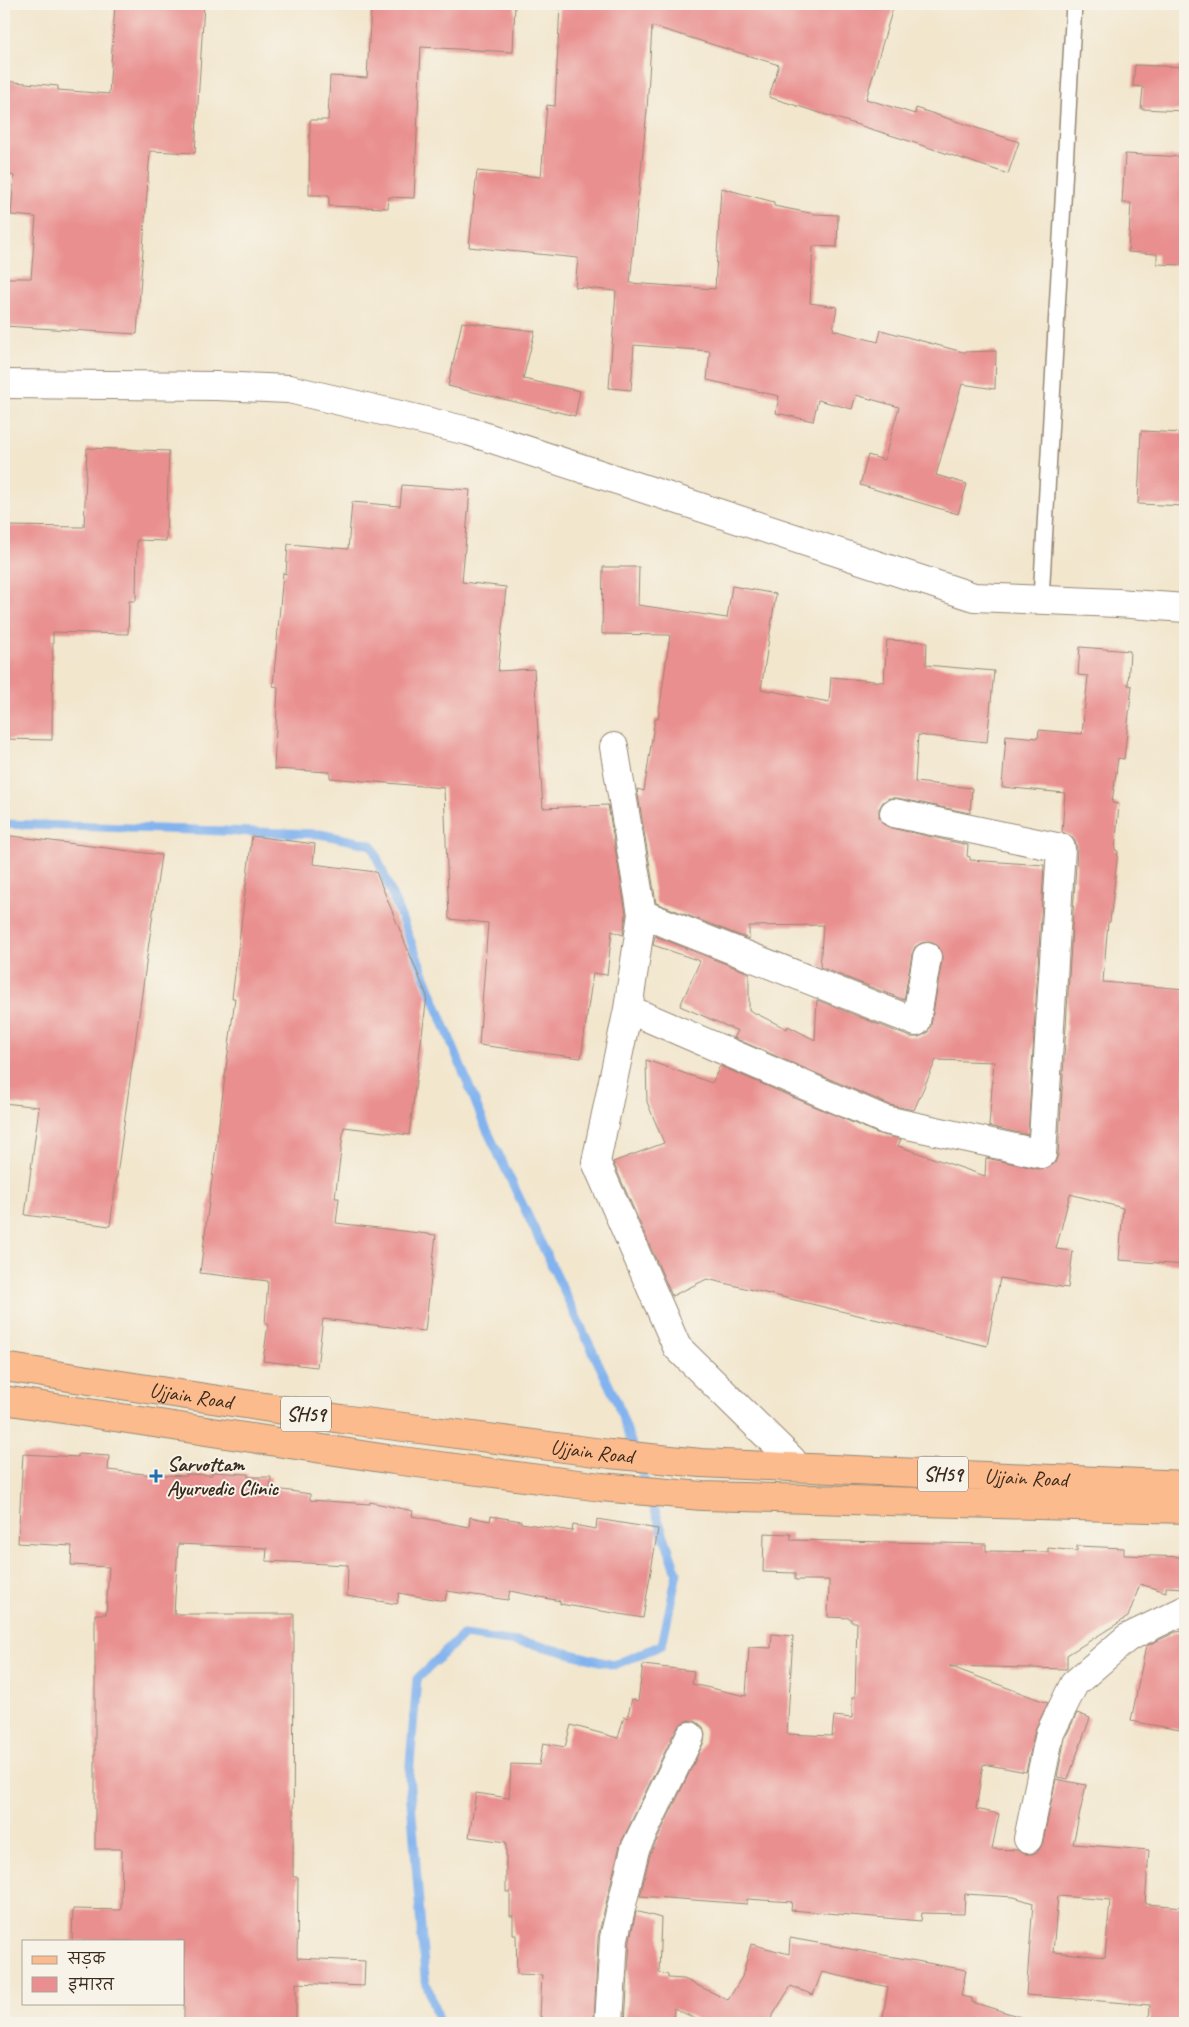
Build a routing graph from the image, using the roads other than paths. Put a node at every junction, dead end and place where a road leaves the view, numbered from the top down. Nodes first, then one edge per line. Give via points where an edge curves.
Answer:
1 (1074, 4) edge
2 (4, 384) edge
3 (1041, 599) junction
4 (1185, 608) edge
5 (614, 746) dead end
6 (894, 814) dead end
7 (642, 914) junction
8 (927, 957) dead end
9 (628, 1009) junction
10 (4, 1367) edge
11 (4, 1400) edge
12 (794, 1467) junction
13 (1185, 1485) edge
14 (1185, 1509) edge
15 (1185, 1610) edge
16 (690, 1736) dead end
17 (1028, 1839) dead end
18 (609, 2023) edge

1 - 3 lane
2 - 3 street via 289,389 468,431 974,597
3 - 4 street
5 - 7 street
6 - 9 street via 1061,848 1042,1154 885,1120
7 - 8 street via 916,1022
7 - 9 street
9 - 12 street via 596,1162 677,1347 792,1460
10 - 12 main road, Ujjain Road / SH59 via 342,1419 610,1454 701,1463
11 - 14 main road, Ujjain Road / SH59 via 394,1460 601,1487 702,1496
12 - 13 main road, Ujjain Road / SH59
15 - 17 street via 1126,1638 1074,1684 1050,1733
16 - 18 street via 636,1849 614,1938

